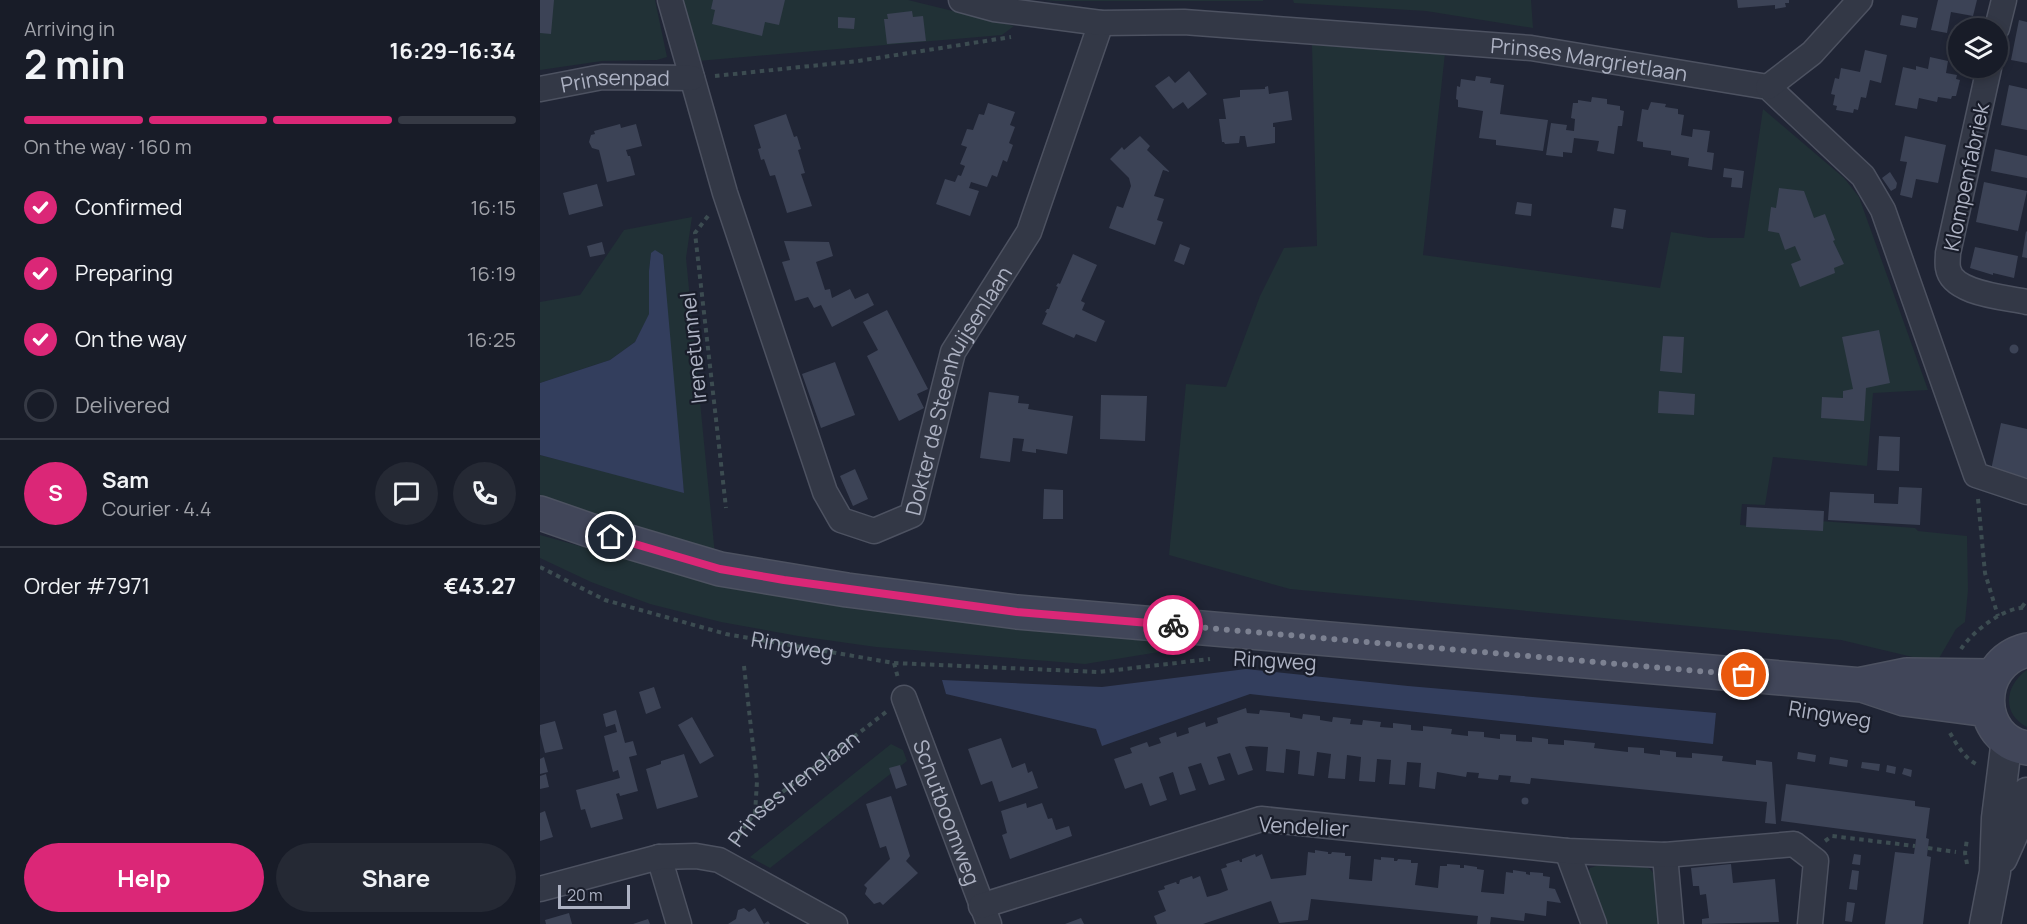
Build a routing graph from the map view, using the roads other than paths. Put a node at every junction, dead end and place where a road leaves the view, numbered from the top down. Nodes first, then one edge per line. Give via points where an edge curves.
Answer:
1 (670, 0) edge
2 (961, 0) edge
3 (1860, 0) edge
4 (2004, 0) edge
5 (2000, 18) edge
6 (1101, 23) junction
7 (692, 78) junction
8 (1987, 78) edge
9 (1768, 87) junction
10 (540, 89) edge
11 (2027, 302) edge
12 (2027, 492) edge
13 (540, 513) edge
14 (2027, 650) edge
15 (1992, 676) junction
16 (1862, 685) junction
17 (904, 698) road end
18 (1988, 710) junction
19 (2017, 744) edge
20 (2027, 793) edge
21 (1567, 851) junction
22 (1665, 855) junction
23 (659, 857) junction
24 (1995, 872) junction
25 (540, 889) edge
26 (985, 915) edge
27 (679, 924) edge
28 (835, 924) edge
29 (1594, 924) edge
30 (1671, 924) edge
31 (1810, 924) edge
32 (1985, 924) edge

1 - 7 street, Dokter de Steenhuijsenlaan
2 - 6 street, Prinses Margrietlaan via 994,9
3 - 9 street via 1812,53
4 - 5 street
6 - 7 street, Dokter de Steenhuijsenlaan via 1029,232 953,352 912,515 874,531 841,520 825,492 725,193
6 - 9 street, Prinses Margrietlaan via 1184,22 1531,48
7 - 10 street, Prinsenpad via 602,77
8 - 11 street, Klompenfabriek via 1948,253 1948,269 1954,281 1969,290
9 - 12 street via 1863,176 1883,210 1976,475
13 - 16 main road, Ringweg via 720,569 847,590 1006,610
14 - 15 main road via 2003,662
15 - 16 main road, Ringweg via 1906,675
15 - 18 main road
16 - 18 main road, Ringweg via 1904,699
17 - 26 street, Schutboomweg
18 - 19 main road via 1995,726
19 - 24 street via 1997,818
20 - 24 street
21 - 22 street, Vendelier
21 - 26 street, Vendelier via 1262,819
21 - 29 street
22 - 30 street
22 - 31 street, Vendelier via 1794,844 1816,861
23 - 25 street, Prinses Irenelaan
23 - 27 street
23 - 28 street, Prinses Irenelaan via 719,860
24 - 32 street

